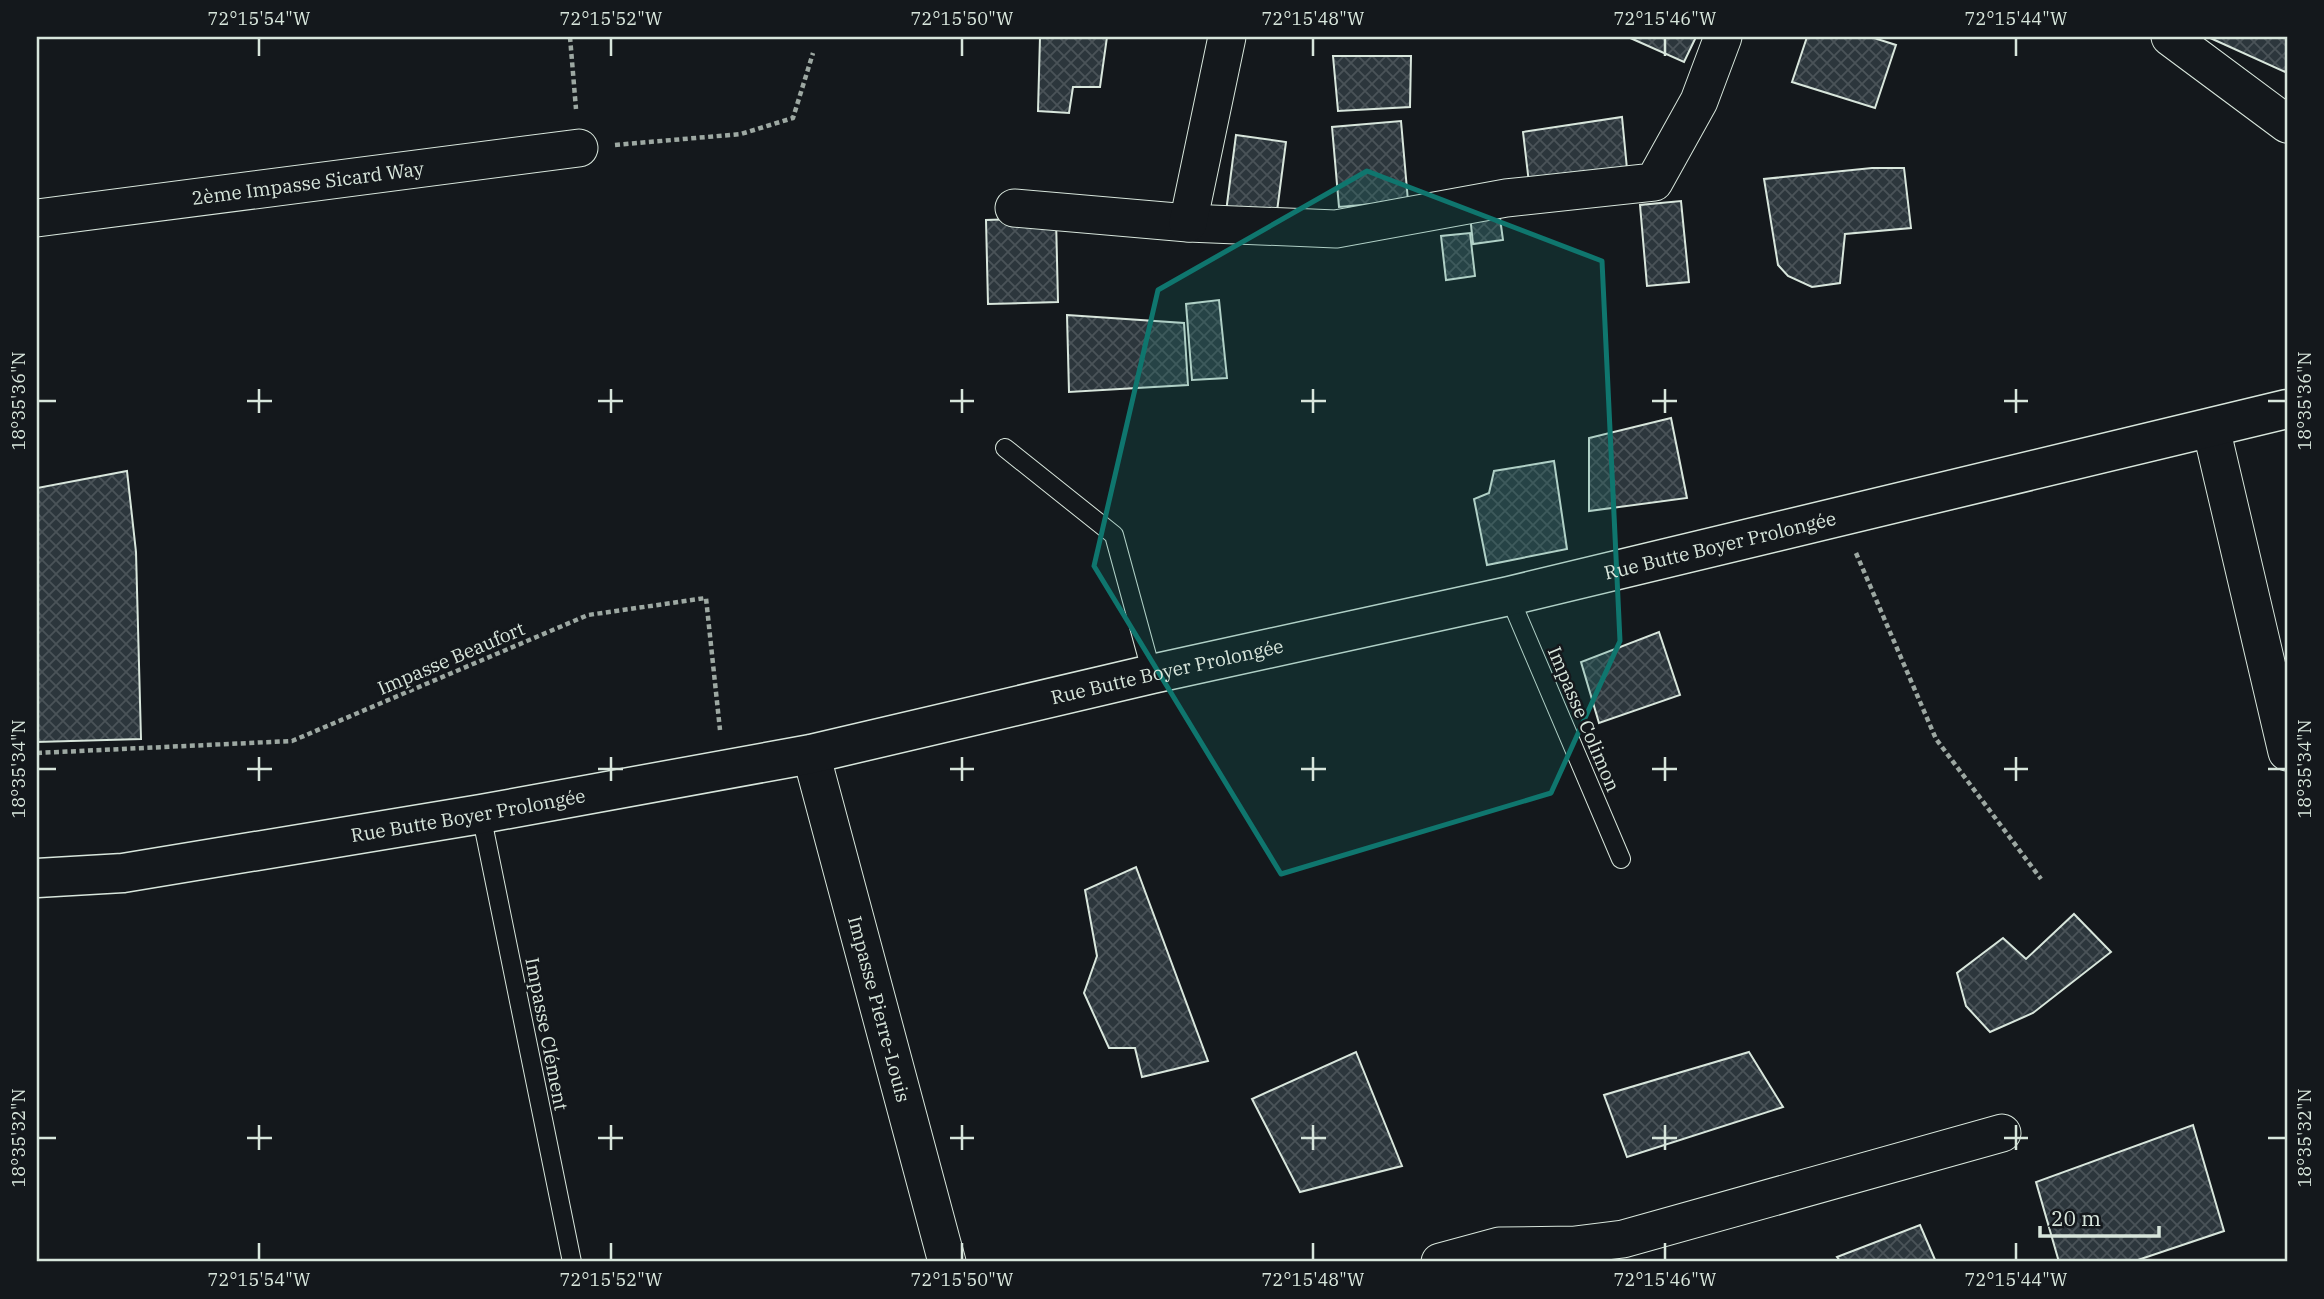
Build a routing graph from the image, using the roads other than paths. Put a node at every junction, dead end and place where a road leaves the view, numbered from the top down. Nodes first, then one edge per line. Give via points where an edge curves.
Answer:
1 (1227, 37) edge
2 (1723, 37) edge
3 (2171, 37) edge
4 (2287, 124) edge
5 (579, 148) road end
6 (1014, 208) dead end
7 (37, 218) edge
8 (1188, 223) junction
9 (2287, 409) edge
10 (2211, 428) junction
11 (1005, 448) dead end
12 (1509, 596) junction
13 (1152, 674) junction
14 (2287, 752) edge
15 (811, 754) junction
16 (481, 814) junction
17 (1621, 859) dead end
18 (37, 878) edge
19 (2002, 1133) dead end
20 (1502, 1254) edge
21 (572, 1262) edge
22 (947, 1262) edge
23 (1440, 1262) edge

1 - 8 street
2 - 8 street via 1699,101 1654,182 1506,198 1336,229
3 - 4 street
5 - 7 street, 2ème Impasse Sicard Way
6 - 8 street
9 - 10 street, Rue Butte Boyer Prolongée
10 - 12 street, Rue Butte Boyer Prolongée
10 - 14 street
11 - 13 lane via 1114,535
12 - 13 street, Rue Butte Boyer Prolongée
12 - 17 lane, Impasse Colimon
13 - 15 street, Rue Butte Boyer Prolongée
15 - 16 street, Rue Butte Boyer Prolongée
15 - 22 street, Impasse Pierre-Louis
16 - 18 street, Rue Butte Boyer Prolongée via 123,873
16 - 21 lane, Impasse Clément
19 - 20 street via 1623,1239
20 - 23 street

